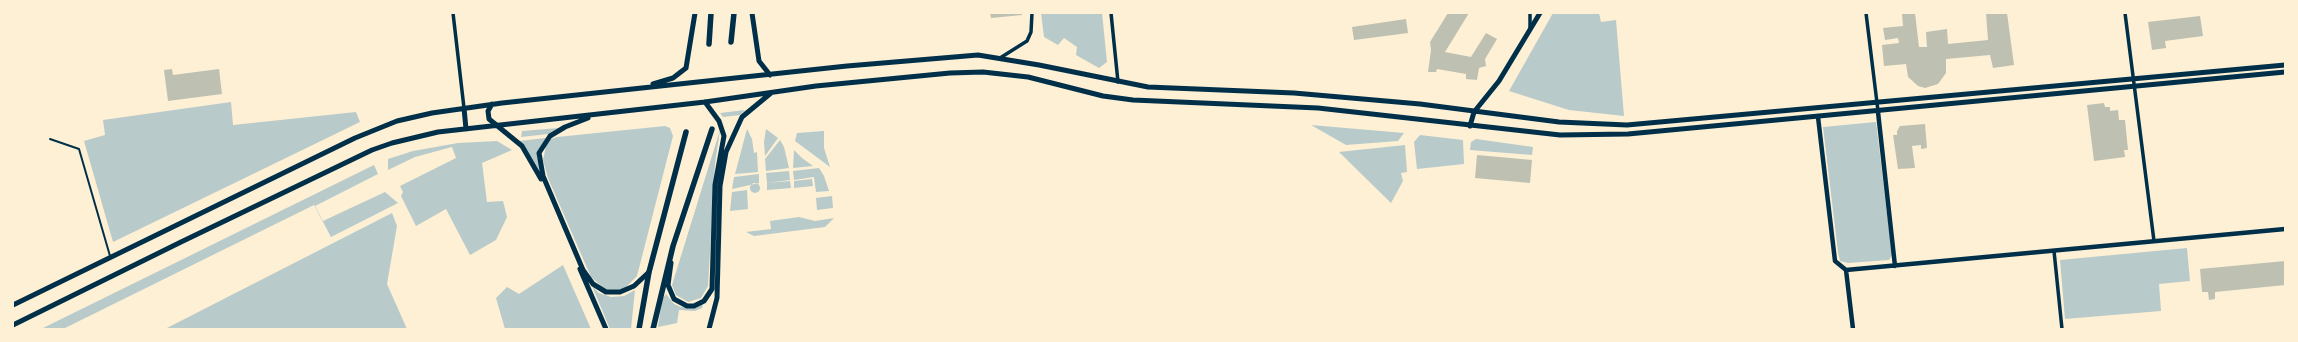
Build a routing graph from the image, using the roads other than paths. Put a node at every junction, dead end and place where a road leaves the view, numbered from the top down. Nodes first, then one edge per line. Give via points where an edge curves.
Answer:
1 (453, 13) edge
2 (695, 13) edge
3 (711, 13) edge
4 (734, 13) edge
5 (752, 13) edge
6 (1032, 13) edge
7 (1111, 13) edge
8 (1530, 13) edge
9 (1540, 13) edge
10 (1866, 13) edge
11 (2125, 13) edge
12 (1530, 29) junction
13 (731, 42) dead end
14 (709, 44) dead end
15 (1000, 58) junction
16 (2285, 65) edge
17 (2285, 72) edge
18 (770, 75) junction
19 (2132, 78) junction
20 (1118, 82) junction
21 (2134, 87) junction
22 (643, 88) junction
23 (772, 92) junction
24 (705, 102) junction
25 (1877, 102) junction
26 (492, 104) junction
27 (464, 108) junction
28 (1474, 112) junction
29 (1878, 112) junction
30 (598, 115) junction
31 (1818, 117) junction
32 (496, 126) junction
33 (1470, 126) junction
34 (466, 129) junction
35 (712, 129) dead end
36 (686, 132) dead end
37 (50, 139) dead end
38 (2285, 229) edge
39 (2154, 241) junction
40 (673, 246) junction
41 (2054, 251) junction
42 (111, 258) junction
43 (1895, 266) junction
44 (1846, 270) junction
45 (649, 272) junction
46 (13, 304) edge
47 (13, 325) edge
48 (606, 329) edge
49 (639, 329) edge
50 (653, 329) edge
51 (709, 329) edge
52 (1853, 329) edge
53 (2062, 329) edge

1 - 27 street
2 - 22 main road via 686,68 673,78
3 - 14 main road
4 - 13 main road
5 - 18 main road via 759,61
6 - 15 street via 1031,32 1027,41
7 - 20 street
8 - 12 street
9 - 12 main road
10 - 25 street
11 - 19 street
12 - 28 main road via 1499,81
15 - 18 main road via 978,55 952,56
15 - 20 main road
16 - 19 main road
17 - 21 main road
18 - 22 main road
19 - 21 street
19 - 25 main road
20 - 28 main road via 1174,88 1309,94 1420,104
21 - 29 main road
21 - 39 street
22 - 26 main road
23 - 24 main road
23 - 33 main road via 950,73 983,72 1028,77 1103,96 1133,100 1318,108
23 - 51 main road via 742,117 726,152 720,186 717,298
24 - 30 main road
24 - 40 main road via 719,121 724,136 715,185 712,289 700,304 687,306 674,299 669,292
25 - 28 main road via 1627,125 1582,124
25 - 29 street
26 - 27 main road
26 - 32 main road via 488,116
27 - 34 main road
27 - 42 main road via 397,121 356,138
28 - 33 main road
29 - 31 main road
29 - 43 street
30 - 32 main road
30 - 45 main road via 576,122 550,136 539,153 543,176 583,270 593,284 606,292 620,292 634,286
31 - 33 main road via 1628,134 1560,135
31 - 44 street via 1835,261
32 - 34 main road
32 - 48 main road via 515,139 530,157
34 - 47 main road via 415,137 372,150
35 - 40 main road
36 - 45 main road
37 - 42 lane via 79,149
38 - 39 street
39 - 41 street
40 - 50 main road
41 - 43 street
41 - 53 street
42 - 46 main road
43 - 44 street
44 - 52 street
45 - 49 main road

